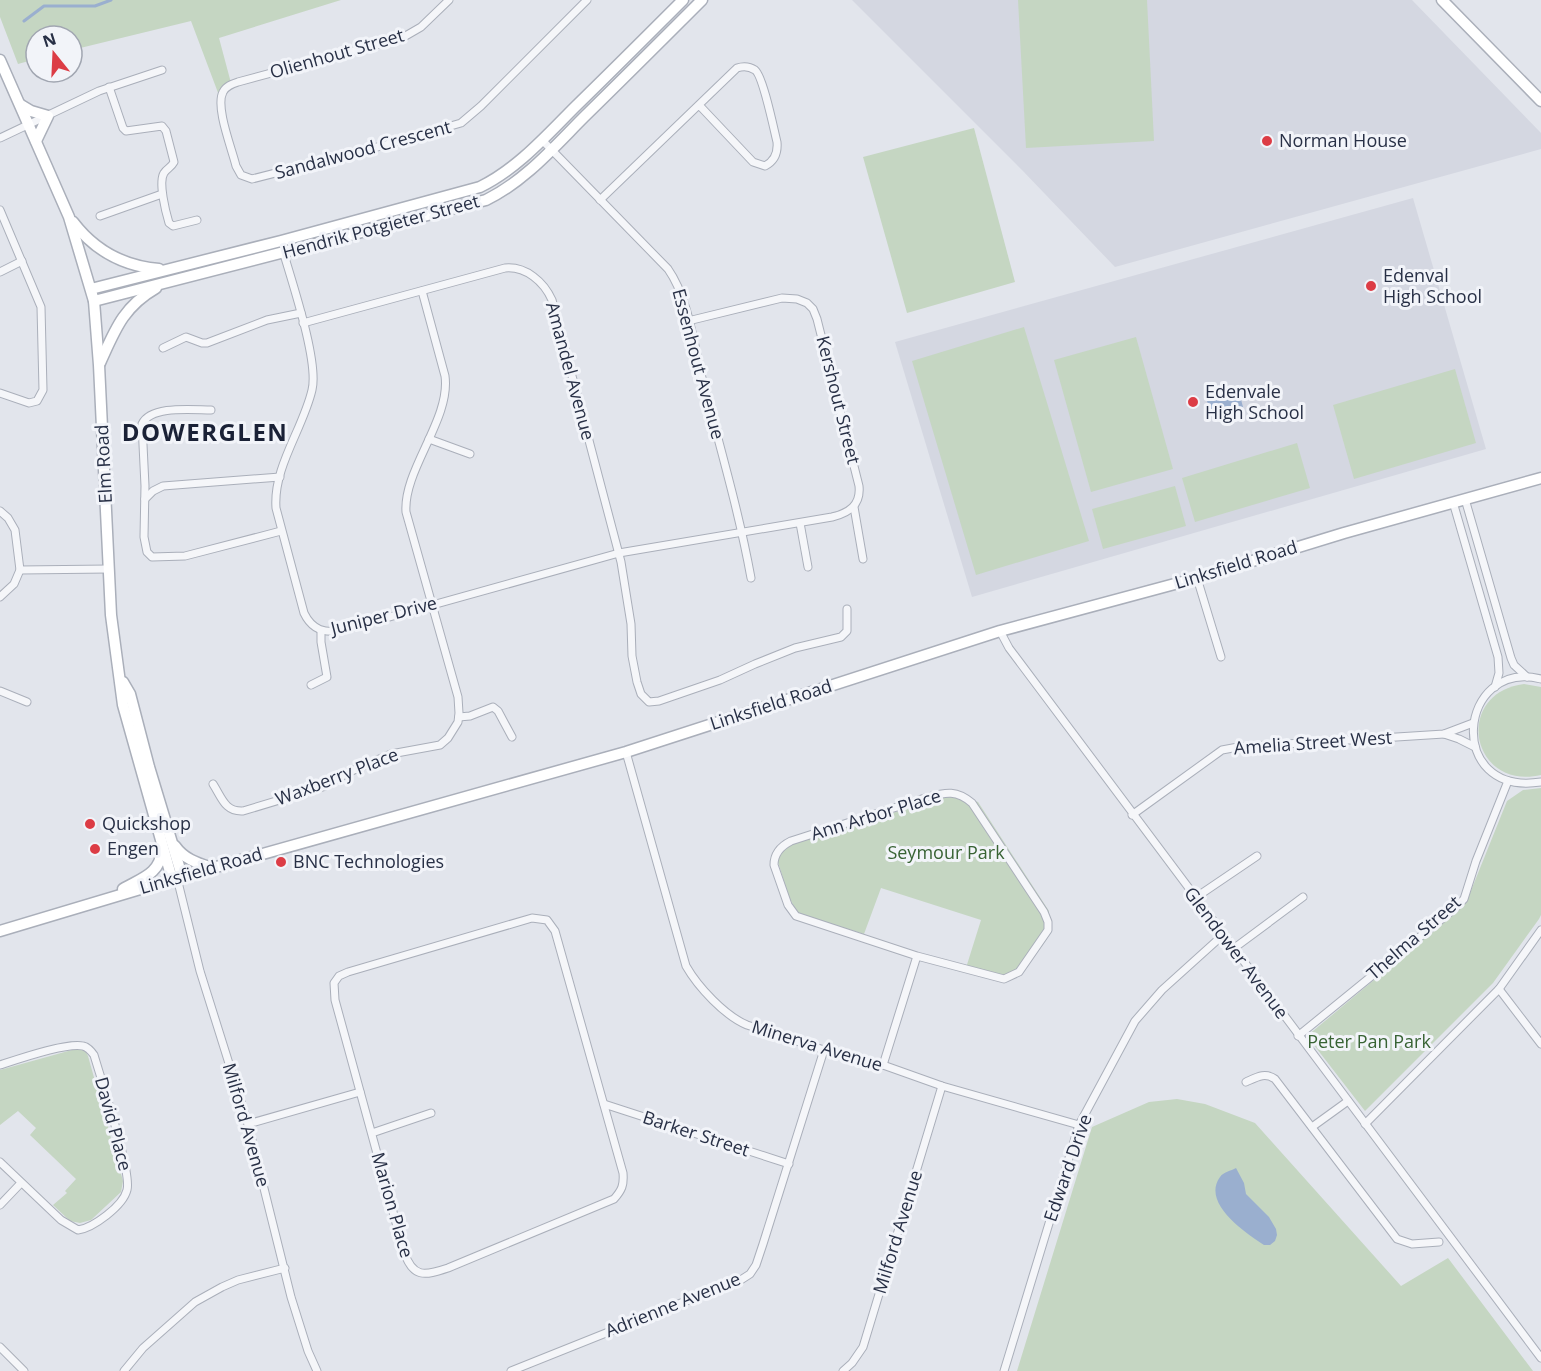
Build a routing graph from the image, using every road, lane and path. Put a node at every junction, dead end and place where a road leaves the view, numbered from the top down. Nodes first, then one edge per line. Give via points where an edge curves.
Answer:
1 (449, 0) edge
2 (587, 0) edge
3 (683, 0) edge
4 (702, 0) edge
5 (1442, 0) edge
6 (0, 60) edge
7 (162, 70) dead end
8 (109, 87) junction
9 (221, 98) joint
10 (1541, 101) edge
11 (20, 105) junction
12 (699, 105) junction
13 (48, 116) junction
14 (30, 125) junction
15 (0, 138) edge
16 (542, 140) junction
17 (36, 141) junction
18 (552, 150) junction
19 (162, 194) junction
20 (600, 200) junction
21 (0, 210) edge
22 (100, 216) dead end
23 (69, 217) junction
24 (197, 220) dead end
25 (281, 241) junction
26 (284, 253) junction
27 (22, 261) junction
28 (166, 269) junction
29 (0, 272) edge
30 (175, 279) junction
31 (91, 289) junction
32 (422, 291) junction
33 (94, 301) junction
34 (301, 313) junction
35 (688, 321) junction
36 (303, 322) junction
37 (163, 348) dead end
38 (99, 365) junction
39 (0, 393) edge
40 (211, 410) dead end
41 (429, 440) junction
42 (470, 454) dead end
43 (144, 474) junction
44 (280, 477) junction
45 (1541, 478) edge
46 (163, 486) junction
47 (145, 499) junction
48 (1465, 499) junction
49 (1453, 502) junction
50 (854, 507) junction
51 (0, 511) edge
52 (800, 523) junction
53 (281, 531) junction
54 (743, 531) junction
55 (619, 553) junction
56 (863, 559) dead end
57 (807, 567) dead end
58 (109, 569) junction
59 (20, 570) junction
60 (751, 578) dead end
61 (1197, 578) junction
62 (1492, 591) junction
63 (1480, 594) junction
64 (0, 597) edge
65 (432, 605) junction
66 (847, 609) dead end
67 (321, 631) junction
68 (1000, 631) junction
69 (1221, 657) dead end
70 (1527, 677) junction
71 (1541, 679) edge
72 (311, 685) dead end
73 (1495, 687) junction
74 (0, 691) edge
75 (27, 702) dead end
76 (459, 717) junction
77 (1473, 723) junction
78 (1444, 734) junction
79 (512, 737) dead end
80 (1475, 747) junction
81 (626, 752) junction
82 (1508, 781) junction
83 (1541, 782) edge
84 (213, 783) dead end
85 (1132, 815) junction
86 (165, 838) junction
87 (1257, 856) dead end
88 (213, 868) junction
89 (177, 878) junction
90 (110, 897) junction
91 (1303, 897) dead end
92 (1195, 898) junction
93 (1541, 930) edge
94 (0, 931) edge
95 (1223, 935) junction
96 (1233, 949) junction
97 (917, 956) junction
98 (1499, 989) junction
99 (1298, 1036) junction
100 (1541, 1044) edge
101 (824, 1050) junction
102 (0, 1065) edge
103 (883, 1065) junction
104 (1246, 1082) dead end
105 (942, 1086) junction
106 (360, 1092) junction
107 (1348, 1101) junction
108 (603, 1104) junction
109 (431, 1113) dead end
110 (248, 1124) junction
111 (1365, 1124) junction
112 (1079, 1125) junction
113 (1312, 1127) junction
114 (372, 1133) junction
115 (0, 1162) edge
116 (789, 1164) junction
117 (21, 1183) junction
118 (0, 1206) edge
119 (1439, 1242) dead end
120 (285, 1268) junction
121 (0, 1347) edge
122 (1541, 1358) edge
123 (24, 1371) edge
124 (124, 1371) edge
125 (317, 1371) edge
126 (511, 1371) edge
127 (843, 1371) edge
128 (1004, 1371) edge

1 - 9 street, Olienhout Street via 421,27 402,38 233,84
2 - 9 street, Sandalwood Crescent via 466,120 385,145 252,179 243,177 236,166
3 - 16 street, Hendrik Potgieter Street
4 - 18 street, Hendrik Potgieter Street
5 - 10 street
6 - 11 street, Elm Road
7 - 8 street
8 - 13 street
8 - 19 street via 126,131 165,128 174,162 162,176
11 - 13 street
11 - 14 street, Elm Road
12 - 12 street via 753,162 765,166 774,160 777,142 761,81 754,69 745,66 731,72
12 - 20 street
13 - 14 street
13 - 17 street
14 - 15 street
14 - 17 street, Elm Road
16 - 18 street, Essenhout Avenue
16 - 25 street, Hendrik Potgieter Street via 507,172 480,187
17 - 23 street, Elm Road
18 - 20 street, Essenhout Avenue
18 - 26 street, Hendrik Potgieter Street via 514,184 486,200
19 - 22 street
19 - 24 street via 171,226
20 - 35 street, Essenhout Avenue via 668,269 679,288
21 - 27 street
23 - 28 street via 90,241 111,256 136,265
23 - 31 street, Elm Road
25 - 26 street, Juniper Drive
25 - 28 street, Hendrik Potgieter Street
26 - 30 street, Hendrik Potgieter Street
26 - 34 street, Juniper Drive
27 - 29 street
27 - 39 street via 41,307 43,390 37,401 29,403
28 - 31 street, Hendrik Potgieter Street
30 - 33 street, Hendrik Potgieter Street
30 - 38 street via 145,294 127,311
31 - 33 street, Elm Road
32 - 36 street, Amandel Avenue
32 - 41 street via 446,383
32 - 55 street, Amandel Avenue via 510,268 526,272 546,286
33 - 38 street, Elm Road
34 - 36 street, Juniper Drive
34 - 37 street via 267,320 213,342 186,337
35 - 50 street, Kershout Street via 782,298 797,298 813,309 859,486
35 - 54 street, Essenhout Avenue
36 - 44 street, Juniper Drive via 314,379
38 - 58 street, Elm Road
40 - 43 street via 153,412 144,419
41 - 42 street
41 - 65 street via 406,504
43 - 46 street
43 - 47 street
44 - 46 street
44 - 53 street, Juniper Drive via 275,500
45 - 48 street, Linksfield Road
46 - 47 street
47 - 53 street via 144,546 152,557 184,556
48 - 49 street, Linksfield Road
48 - 62 street
49 - 61 street, Linksfield Road
49 - 63 street
50 - 52 street via 839,516
50 - 56 street, Kershout Street
51 - 59 street via 15,530
52 - 54 street
52 - 57 street
53 - 67 street, Juniper Drive via 304,613 310,624
54 - 55 street, Juniper Drive
54 - 60 street, Essenhout Avenue
55 - 65 street, Juniper Drive
55 - 66 street, Amandel Avenue via 638,687 645,699 653,703 795,648 841,637 848,631
58 - 59 street
58 - 86 street, Elm Road via 120,677 130,694
59 - 64 street via 14,584
61 - 68 street, Linksfield Road
61 - 69 street
62 - 63 street
62 - 70 street via 1510,658
63 - 73 street via 1499,662
65 - 67 street, Juniper Drive via 333,632
65 - 76 street via 458,697
67 - 72 street via 327,677
68 - 81 street, Linksfield Road
68 - 85 street, Glendower Avenue
70 - 71 street
70 - 73 street
73 - 77 street via 1480,703
74 - 75 street
76 - 79 street via 493,707
76 - 84 street, Waxberry Place via 440,745 391,754 326,786 243,811 233,812
77 - 78 street, Amelia Street West
77 - 80 street
78 - 80 street, Amelia Street West
78 - 85 street, Amelia Street West via 1227,748
80 - 82 street via 1484,764
81 - 88 street, Linksfield Road
81 - 101 street, Minerva Avenue via 686,966 694,979 741,1023
82 - 83 street
82 - 99 street, Thelma Street via 1464,899
85 - 92 street, Glendower Avenue
86 - 88 street via 191,861
86 - 89 street, Elm Road
86 - 90 street via 155,870
87 - 92 street
88 - 89 street, Linksfield Road
89 - 90 street, Linksfield Road
89 - 110 street, Milford Avenue via 200,971
90 - 94 street, Linksfield Road
91 - 96 street
92 - 95 street, Glendower Avenue
93 - 98 street
95 - 96 street, Glendower Avenue
95 - 112 street, Edward Drive via 1162,990 1135,1021
96 - 99 street, Glendower Avenue
97 - 97 street, Ann Arbor Place via 1004,980 1019,972 1048,930 1044,912 964,796 946,792 928,796 791,841 780,849 774,865 796,916
97 - 103 street
98 - 100 street
98 - 111 street
99 - 107 street, Glendower Avenue
101 - 103 street, Minerva Avenue
101 - 116 street, Adrienne Avenue
102 - 117 street, David Place via 63,1047 90,1049 128,1179 123,1199 96,1223 78,1230 61,1220
103 - 105 street, Minerva Avenue
104 - 113 street via 1262,1075 1272,1077
105 - 112 street, Minerva Avenue
105 - 127 street, Milford Avenue via 863,1347
106 - 108 street, Marion Place via 333,988 339,976 483,931 542,918 555,931
106 - 110 street
106 - 114 street, Marion Place
107 - 111 street, Glendower Avenue
107 - 113 street
108 - 114 street, Marion Place via 623,1173 624,1184 614,1198 432,1274 422,1274 408,1264
108 - 116 street, Barker Street
109 - 114 street
110 - 120 street, Milford Avenue
111 - 122 street, Glendower Avenue
112 - 128 street, Edward Drive
113 - 119 street via 1397,1239 1412,1244
115 - 117 street, David Place
116 - 126 street, Adrienne Avenue via 750,1274 736,1283
117 - 118 street
120 - 124 street via 238,1280 195,1302 143,1348
120 - 125 street, Milford Avenue via 304,1340
121 - 123 street

